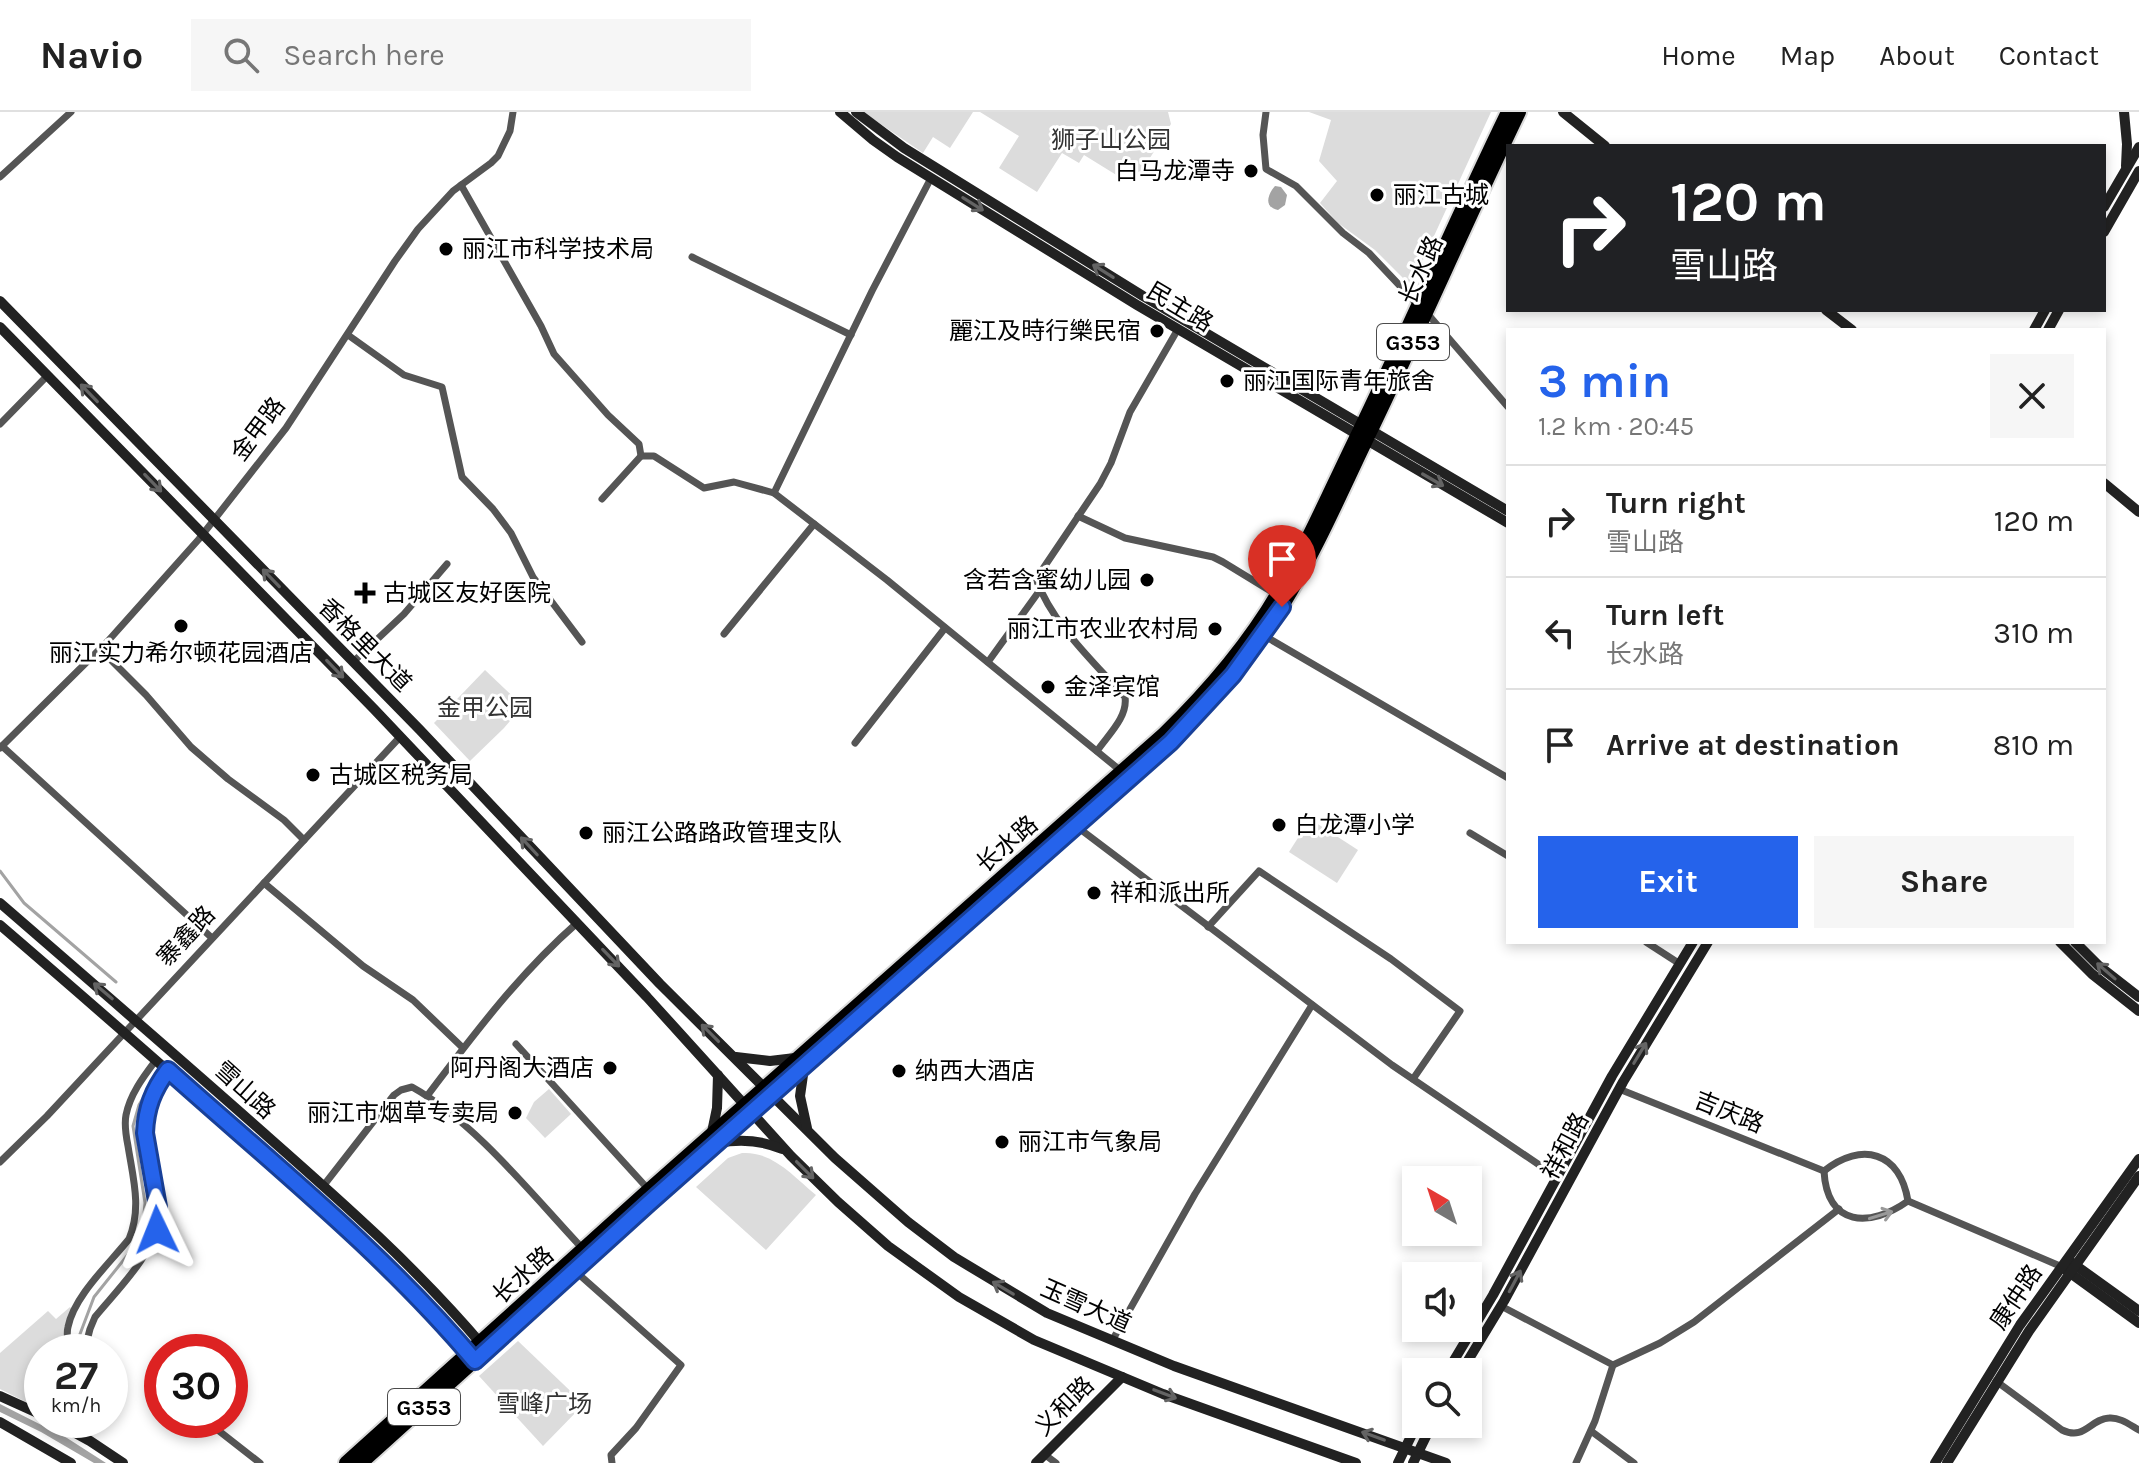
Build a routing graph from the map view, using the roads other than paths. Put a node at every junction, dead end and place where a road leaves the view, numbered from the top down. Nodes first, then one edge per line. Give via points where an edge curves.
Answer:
1 (71, 112) edge
2 (513, 112) edge
3 (840, 112) edge
4 (856, 112) edge
5 (1266, 112) edge
6 (1508, 112) edge
7 (1519, 112) edge
8 (1563, 112) edge
9 (2124, 112) edge
10 (1603, 144) edge
11 (2139, 147) edge
12 (2125, 171) junction
13 (2139, 171) edge
14 (0, 177) edge
15 (931, 178) junction
16 (2134, 184) edge
17 (461, 185) junction
18 (2106, 204) edge
19 (2106, 229) edge
20 (692, 257) dead end
21 (0, 301) edge
22 (1422, 309) junction
23 (1829, 312) edge
24 (0, 327) edge
25 (1849, 328) edge
26 (1178, 329) junction
27 (348, 335) junction
28 (851, 335) junction
29 (47, 376) junction
30 (1506, 405) edge
31 (0, 424) edge
32 (1364, 433) junction
33 (641, 456) junction
34 (2106, 485) edge
35 (774, 493) junction
36 (602, 499) dead end
37 (1506, 510) edge
38 (2139, 512) edge
39 (1078, 516) junction
40 (214, 520) junction
41 (1506, 522) edge
42 (814, 524) junction
43 (202, 534) junction
44 (447, 564) dead end
45 (1040, 590) junction
46 (1277, 595) junction
47 (945, 628) junction
48 (724, 634) dead end
49 (1263, 635) junction
50 (582, 642) dead end
51 (100, 649) junction
52 (353, 662) junction
53 (988, 662) junction
54 (400, 737) junction
55 (855, 743) dead end
56 (1, 747) edge
57 (1097, 751) junction
58 (1122, 772) junction
59 (1506, 777) edge
60 (1076, 826) junction
61 (1470, 833) dead end
62 (304, 840) junction
63 (1506, 855) edge
64 (264, 883) junction
65 (0, 903) edge
66 (577, 923) junction
67 (0, 925) edge
68 (1208, 927) junction
69 (212, 938) junction
70 (1649, 944) edge
71 (1692, 944) edge
72 (1707, 944) edge
73 (2062, 944) edge
74 (2077, 944) edge
75 (1680, 964) junction
76 (2139, 997) edge
77 (1312, 1005) junction
78 (2139, 1011) edge
79 (136, 1020) junction
80 (125, 1032) junction
81 (516, 1044) dead end
82 (463, 1048) junction
83 (733, 1057) junction
84 (156, 1060) junction
85 (802, 1062) junction
86 (168, 1070) junction
87 (718, 1075) junction
88 (1413, 1079) junction
89 (1619, 1089) junction
90 (769, 1092) junction
91 (427, 1096) junction
92 (749, 1109) junction
93 (807, 1130) junction
94 (714, 1140) junction
95 (785, 1150) junction
96 (2139, 1159) edge
97 (0, 1162) edge
98 (1824, 1171) junction
99 (2139, 1176) edge
100 (1557, 1177) junction
101 (324, 1185) junction
102 (649, 1190) junction
103 (1908, 1201) junction
104 (1839, 1209) junction
105 (583, 1249) junction
106 (2066, 1265) junction
107 (575, 1271) junction
108 (1501, 1306) junction
109 (2139, 1311) edge
110 (2139, 1323) edge
111 (67, 1334) edge
112 (89, 1334) edge
113 (1112, 1341) junction
114 (484, 1346) junction
115 (472, 1357) junction
116 (1455, 1358) edge
117 (1469, 1358) edge
118 (1613, 1365) junction
119 (1122, 1377) junction
120 (1996, 1381) junction
121 (0, 1396) edge
122 (24, 1407) edge
123 (0, 1422) edge
124 (2139, 1430) edge
125 (1591, 1431) junction
126 (85, 1438) edge
127 (228, 1438) edge
128 (1410, 1438) edge
129 (1425, 1438) edge
130 (1405, 1447) junction
131 (1044, 1454) junction
132 (1415, 1458) edge
133 (71, 1463) edge
134 (123, 1463) edge
135 (260, 1463) edge
136 (346, 1463) edge
137 (361, 1463) edge
138 (612, 1463) edge
139 (1036, 1463) edge
140 (1056, 1463) edge
141 (1356, 1463) edge
142 (1398, 1463) edge
143 (1446, 1463) edge
144 (1576, 1463) edge
145 (1634, 1463) edge
146 (1935, 1463) edge
147 (1947, 1463) edge

1 - 14 street
2 - 17 street, 金甲路 via 498,156
3 - 15 main road, 民主路
32 -> 4 main road, 民主路 via 904,148
5 - 22 street via 1266,169 1296,186
6 - 22 highway, 长水路 / G353
7 - 22 highway, 长水路 / G353
8 - 10 main road
9 - 12 main road
11 - 12 main road
12 - 18 main road
13 - 16 main road
15 -> 26 main road, 民主路
15 - 28 street
16 - 19 main road
17 - 27 street, 金甲路 via 406,244
17 - 33 street via 554,354 639,444
20 - 28 street
40 -> 21 main road, 香格里大道
22 - 30 street
22 - 32 highway, 长水路 / G353
23 - 25 main road
24 - 29 main road, 香格里大道
26 - 32 main road, 民主路
26 - 39 street via 1130,412 1106,474
27 - 40 street, 金甲路 via 286,428
27 - 50 street via 404,375 442,387 462,477 511,533 533,577
28 - 35 street
29 - 31 street
29 -> 43 main road, 香格里大道
32 - 37 main road, 民主路
32 -> 41 main road, 民主路
32 - 46 highway, 长水路 / G353
32 - 49 highway, 长水路 / G353 via 1304,568
33 - 35 street via 654,456 704,488 734,482
33 - 36 street
34 - 38 main road
35 - 42 street
39 - 45 street via 1036,579
39 - 46 street via 1125,538 1213,557
40 - 43 street, 金甲路
52 -> 40 main road, 香格里大道
42 - 47 street
42 - 48 street
43 - 51 street, 金甲路
43 -> 54 main road, 香格里大道
44 - 52 street
45 - 53 street
45 - 57 street via 1062,626 1125,697 1123,715
46 - 58 highway, 长水路 / G353 via 1206,691
47 - 53 street
47 - 55 street
49 - 59 street
49 - 60 highway, 长水路 / G353 via 1193,721
51 - 56 street, 金甲路
51 - 62 street via 191,747
83 -> 52 main road, 香格里大道
53 - 57 street
54 - 62 street, 寨鑫路
54 - 66 main road, 香格里大道
56 - 69 street
57 - 58 street
58 - 85 highway, 长水路 / G353
60 - 68 street
60 - 85 highway, 长水路 / G353
61 - 63 street
62 - 64 street, 寨鑫路
64 - 69 street, 寨鑫路
64 - 82 street via 363,966 413,1000
79 -> 65 main road, 雪山路
66 - 82 street
66 -> 87 main road, 香格里大道
67 - 80 main road, 雪山路
68 - 77 street
68 - 88 street via 1259,871 1391,959 1460,1011
69 - 79 street, 寨鑫路
70 - 75 street
71 - 75 main road, 祥和路
89 -> 72 main road, 祥和路
73 - 78 main road
76 -> 74 main road
75 - 100 main road, 祥和路
77 - 88 street
77 - 113 street
79 - 80 street, 寨鑫路
79 - 101 main road, 雪山路
80 - 84 main road, 雪山路
80 - 97 street, 寨鑫路
81 - 102 street
82 - 91 street
83 - 85 main road
83 - 90 main road, 香格里大道
84 - 86 main road, 雪山路
84 - 111 street via 126,1113 137,1205 133,1231 78,1302
85 - 90 highway, 长水路 / G353
85 - 93 main road via 800,1096
86 - 112 street via 153,1093 145,1122 157,1230 144,1256 95,1317
86 - 115 main road, 雪山路 via 370,1250
87 - 92 main road, 香格里大道
87 - 94 main road
88 - 100 street
89 - 98 street, 吉庆路
108 -> 89 main road, 祥和路
90 - 92 highway, 长水路 / G353
90 - 93 main road, 玉雪大道
91 - 101 street via 412,1087 397,1092
91 - 105 street via 490,1150
92 - 94 highway, 长水路 / G353
92 - 95 main road
113 -> 93 main road, 玉雪大道 via 1047,1313 954,1257 882,1201
94 - 95 main road
94 - 102 highway, 长水路 / G353
94 - 107 highway, 长水路 / G353
95 -> 119 main road via 862,1224 937,1282 1034,1340
96 - 106 main road, 康仲路
98 - 103 street via 1849,1157 1877,1155 1901,1176
98 - 104 street via 1826,1190
99 - 106 main road, 康仲路
100 - 116 main road, 祥和路
101 - 114 main road, 雪山路
102 - 105 highway, 长水路 / G353
104 -> 103 street via 1868,1219
103 - 106 street
104 - 118 street via 1694,1322
105 - 114 highway, 长水路 / G353
106 - 109 main road
106 - 110 main road
106 - 120 main road, 康仲路
106 - 146 main road, 康仲路 via 1997,1361
107 - 114 highway, 长水路 / G353
107 - 138 street via 681,1365 611,1455
108 - 117 main road, 祥和路
108 - 118 street
130 -> 113 main road, 玉雪大道
114 - 115 highway, 长水路 / G353
115 - 136 highway, 长水路 / G353
115 - 137 highway, 长水路 / G353
118 - 125 street
119 - 131 main road, 义和路
119 -> 141 main road
120 - 124 street via 2070,1434 2108,1418
120 - 147 main road, 康仲路
121 - 122 main road
123 - 133 main road
125 - 144 street
125 - 145 street
126 - 134 main road
127 - 135 street
128 - 130 main road
129 - 132 main road
130 - 132 main road, 玉雪大道
130 - 142 main road
131 - 139 main road, 义和路
131 - 140 street
132 - 143 main road, 玉雪大道

